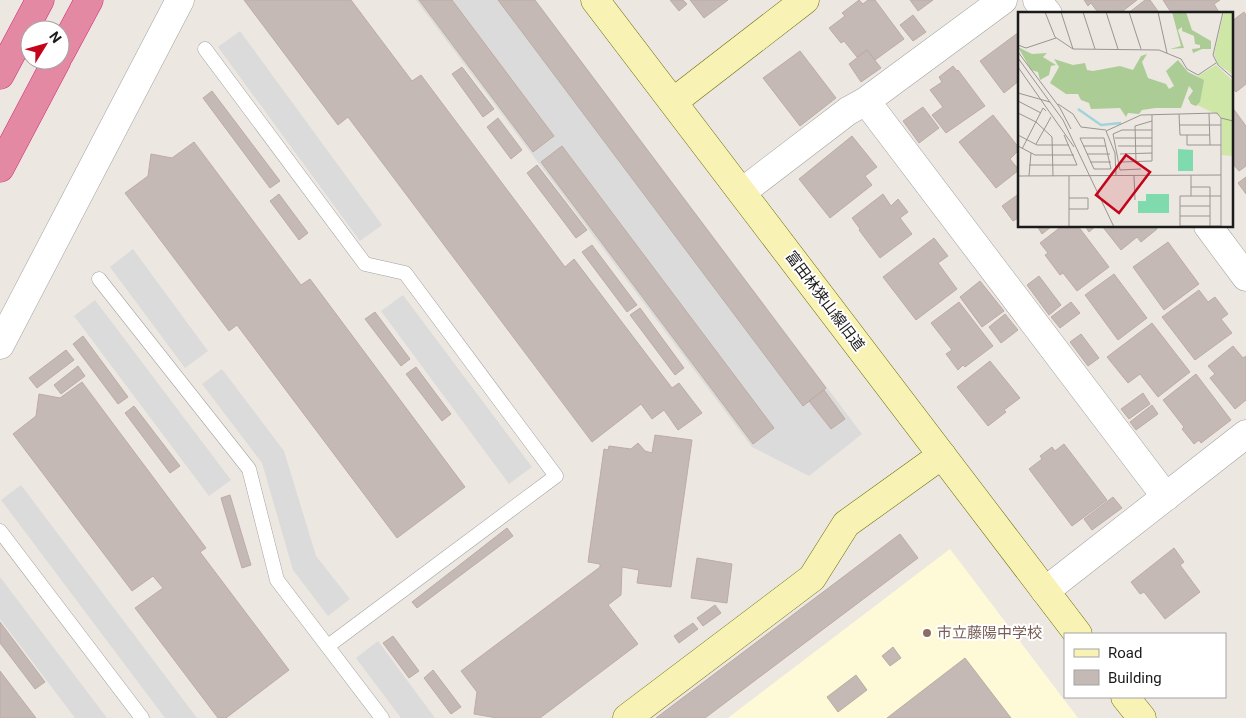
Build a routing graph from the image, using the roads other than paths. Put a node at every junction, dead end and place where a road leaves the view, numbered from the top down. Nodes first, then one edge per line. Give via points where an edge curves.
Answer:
1 (40, 0) edge
2 (89, 0) edge
3 (180, 0) edge
4 (595, 0) edge
5 (1003, 0) edge
6 (1037, 0) edge
7 (795, 3) edge
8 (1046, 12) edge
9 (70, 35) edge
10 (205, 49) dead end
11 (52, 70) edge
12 (0, 75) edge
13 (866, 101) junction
14 (673, 102) junction
15 (0, 168) edge
16 (742, 192) junction
17 (1209, 228) edge
18 (1246, 277) edge
19 (99, 279) dead end
20 (0, 344) edge
21 (1246, 434) edge
22 (942, 455) junction
23 (1166, 497) junction
24 (0, 531) edge
25 (1045, 590) junction
26 (1077, 633) edge
27 (328, 646) junction
28 (1127, 698) edge
29 (142, 718) edge
30 (382, 718) edge
31 (627, 718) edge
32 (1142, 718) edge

1 - 12 highway
2 - 9 highway
3 - 20 street
4 - 14 street, 富田林狭山線旧道
5 - 13 street
6 - 8 street
7 - 14 street
10 - 27 lane via 365,264 405,273 556,476
11 - 15 highway
13 - 16 street via 848,111
13 - 23 street
14 - 16 street, 富田林狭山線旧道
16 - 22 street, 富田林狭山線旧道
17 - 18 street
19 - 27 lane via 249,469 277,580
21 - 23 street
22 - 25 street, 富田林狭山線旧道
22 - 31 street via 846,524 812,578
23 - 25 street
24 - 29 lane
25 - 26 street, 富田林狭山線旧道
27 - 30 lane
28 - 32 street

